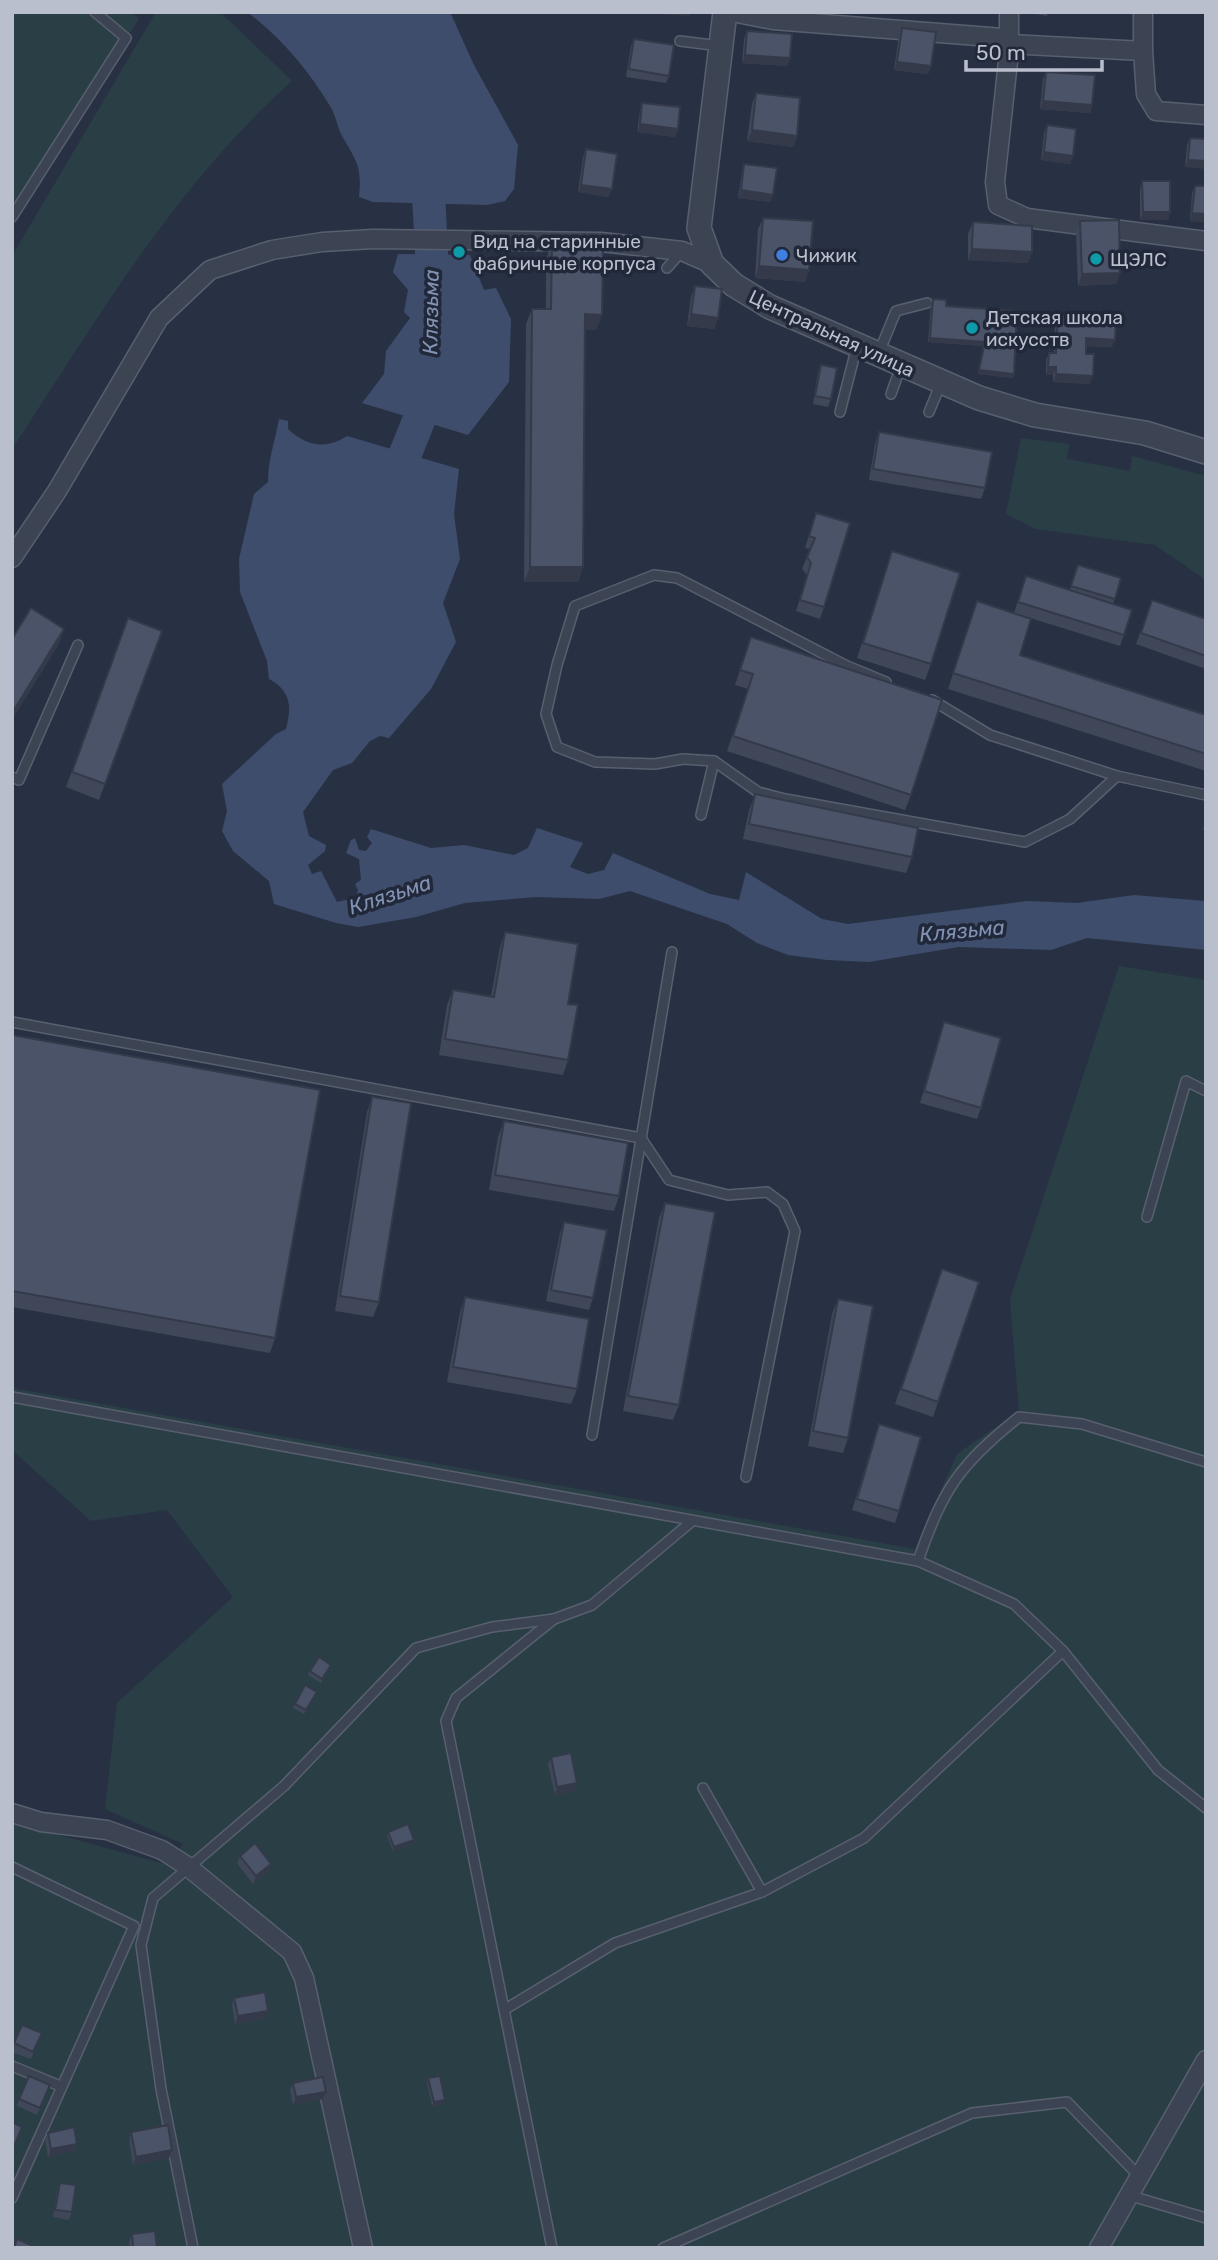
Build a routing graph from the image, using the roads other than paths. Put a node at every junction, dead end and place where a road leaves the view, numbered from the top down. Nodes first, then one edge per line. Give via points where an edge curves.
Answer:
1 (95, 12) edge
2 (725, 12) edge
3 (732, 12) edge
4 (1009, 12) edge
5 (1143, 12) edge
6 (680, 41) dead end
7 (1009, 44) junction
8 (721, 46) junction
9 (1143, 51) junction
10 (1206, 115) edge
11 (12, 217) edge
12 (1206, 241) edge
13 (682, 251) junction
14 (712, 264) junction
15 (667, 268) dead end
16 (927, 303) dead end
17 (857, 346) junction
18 (878, 356) junction
19 (901, 366) junction
20 (941, 383) junction
21 (891, 394) dead end
22 (840, 412) dead end
23 (929, 412) dead end
24 (1206, 452) edge
25 (12, 558) edge
26 (78, 645) dead end
27 (897, 687) edge
28 (923, 697) edge
29 (714, 761) junction
30 (1117, 776) junction
31 (12, 777) edge
32 (1206, 795) edge
33 (701, 815) dead end
34 (672, 952) dead end
35 (12, 1022) edge
36 (1206, 1091) edge
37 (641, 1138) junction
38 (1147, 1217) dead end
39 (12, 1397) edge
40 (593, 1434) dead end
41 (1206, 1462) edge
42 (746, 1477) dead end
43 (691, 1522) junction
44 (918, 1562) junction
45 (554, 1619) junction
46 (1063, 1651) junction
47 (703, 1788) dead end
48 (1206, 1808) edge
49 (12, 1813) edge
50 (187, 1866) junction
51 (12, 1867) edge
52 (762, 1892) junction
53 (127, 1941) junction
54 (141, 1945) junction
55 (504, 2010) junction
56 (1206, 2060) edge
57 (12, 2067) edge
58 (60, 2086) junction
59 (1140, 2177) junction
60 (1131, 2196) junction
61 (12, 2198) edge
62 (1206, 2217) edge
63 (193, 2248) edge
64 (363, 2248) edge
65 (552, 2248) edge
66 (663, 2248) edge
67 (1099, 2248) edge

1 - 11 lane via 126,38
2 - 8 street, Центральная улица
3 - 7 street via 773,20 985,34
4 - 7 street
5 - 9 street
6 - 8 lane
7 - 9 street
7 - 12 street via 995,182 998,205 1027,218
8 - 14 street, Центральная улица via 699,228
9 - 10 street via 1146,94 1156,111
13 - 14 street
13 - 15 lane
13 - 25 street via 601,242 525,246 484,240 373,239 272,250 210,270 159,318
14 - 17 street, Центральная улица via 734,285 770,307
16 - 18 lane via 896,311
17 - 18 street, Центральная улица
17 - 22 lane
18 - 19 street, Центральная улица
19 - 20 street, Центральная улица
19 - 21 lane
20 - 23 lane
20 - 24 street, Центральная улица via 1035,415 1145,433
26 - 31 lane via 19,780
27 - 29 lane via 677,578 654,575 575,606 546,714 557,747 595,762
28 - 30 lane via 990,735
29 - 30 lane via 758,792 1025,842 1070,819
29 - 33 lane
30 - 32 lane
34 - 37 lane
35 - 37 lane
36 - 38 lane via 1186,1081
37 - 40 lane
37 - 42 lane via 669,1180 729,1195 767,1192 783,1205 795,1231
39 - 43 lane
41 - 44 lane via 1082,1423 1019,1417 960,1469 937,1510
43 - 44 lane
43 - 45 lane via 592,1605
44 - 46 lane via 1014,1604
45 - 50 lane via 492,1627 416,1648 284,1786
45 - 55 lane via 456,1698 446,1721
46 - 48 lane via 1158,1770
46 - 52 lane via 864,1838
47 - 52 lane
49 - 50 street via 41,1822 107,1830 162,1850
50 - 54 lane via 153,1898
50 - 64 street via 292,1952 304,1978
51 - 53 lane via 134,1927
52 - 55 lane via 615,1943
53 - 54 lane
53 - 58 lane
54 - 63 lane via 161,2089
55 - 65 lane
56 - 59 street
57 - 58 lane
58 - 61 lane
59 - 60 street
59 - 66 lane via 1067,2102 972,2113
60 - 62 lane
60 - 67 street

